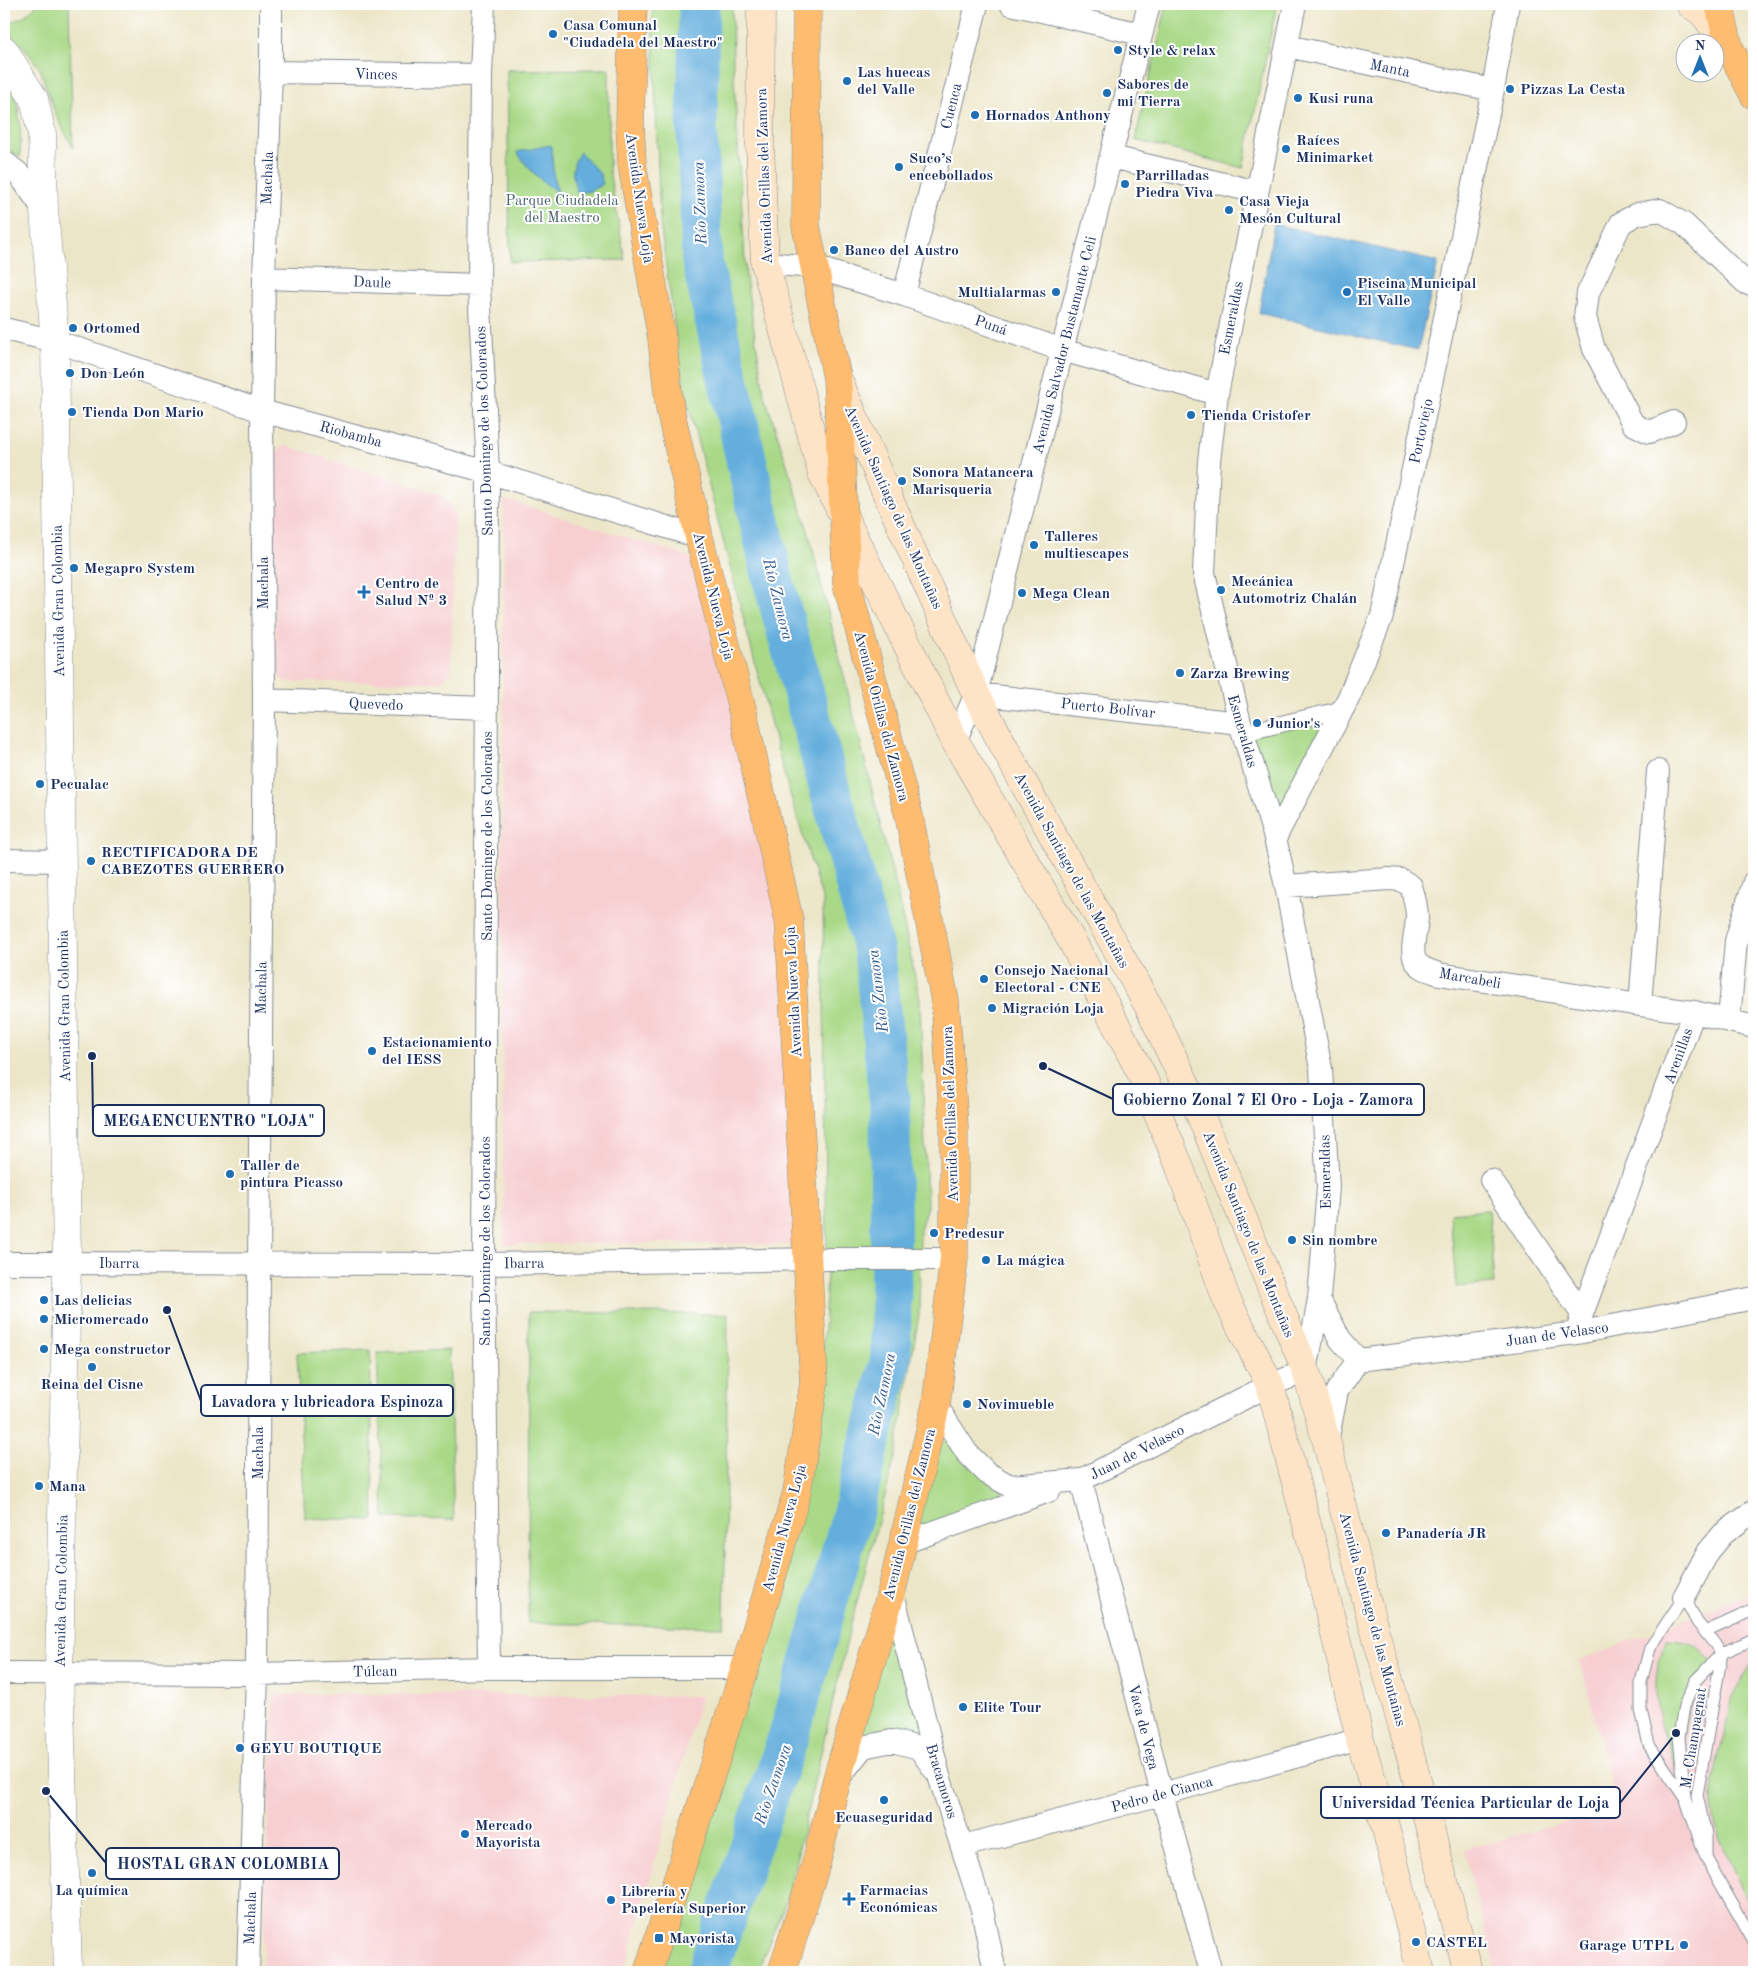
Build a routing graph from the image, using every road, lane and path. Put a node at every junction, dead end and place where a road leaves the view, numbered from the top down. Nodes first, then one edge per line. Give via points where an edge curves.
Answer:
1 (271, 4) edge
2 (484, 4) edge
3 (633, 4) edge
4 (761, 4) edge
5 (807, 4) edge
6 (977, 4) edge
7 (1011, 4) edge
8 (1149, 4) edge
9 (1295, 4) edge
10 (1508, 4) edge
11 (1690, 4) edge
12 (1719, 4) edge
13 (1141, 34) junction
14 (1287, 46) junction
15 (1729, 47) junction
16 (4, 50) edge
17 (271, 72) junction
18 (481, 75) junction
19 (1493, 90) junction
20 (1754, 94) edge
21 (1112, 158) junction
22 (4, 162) edge
23 (1257, 192) junction
24 (44, 210) junction
25 (765, 263) junction
26 (814, 267) junction
27 (264, 278) junction
28 (479, 285) junction
29 (1754, 286) edge
30 (904, 295) junction
31 (4, 329) edge
32 (55, 341) junction
33 (1062, 350) junction
34 (837, 378) junction
35 (1217, 394) junction
36 (262, 411) junction
37 (1674, 422) dead end
38 (488, 472) junction
39 (842, 516) junction
40 (699, 537) junction
41 (976, 694) junction
42 (264, 700) junction
43 (487, 708) junction
44 (1344, 709) junction
45 (1241, 728) junction
46 (955, 741) junction
47 (1658, 771) dead end
48 (1275, 838) junction
49 (4, 860) edge
50 (62, 861) junction
51 (1754, 882) edge
52 (1286, 886) junction
53 (1640, 1005) junction
54 (1694, 1012) junction
55 (1729, 1020) junction
56 (1754, 1027) edge
57 (1490, 1180) dead end
58 (819, 1259) junction
59 (943, 1259) junction
60 (4, 1263) edge
61 (259, 1263) junction
62 (67, 1264) junction
63 (484, 1264) junction
64 (1754, 1298) edge
65 (1319, 1299) junction
66 (1579, 1323) junction
67 (1358, 1360) junction
68 (1306, 1371) junction
69 (1270, 1385) junction
70 (936, 1405) junction
71 (1327, 1443) junction
72 (1080, 1480) junction
73 (1754, 1511) edge
74 (903, 1543) junction
75 (892, 1590) junction
76 (1684, 1598) junction
77 (1754, 1610) edge
78 (1705, 1632) junction
79 (1754, 1639) edge
80 (1722, 1653) junction
81 (489, 1668) junction
82 (746, 1668) junction
83 (59, 1673) junction
84 (4, 1674) edge
85 (257, 1674) junction
86 (1360, 1739) junction
87 (939, 1776) junction
88 (837, 1779) junction
89 (1162, 1794) junction
90 (1686, 1800) junction
91 (963, 1846) junction
92 (1706, 1858) junction
93 (1754, 1942) edge
94 (68, 1972) edge
95 (248, 1972) edge
96 (648, 1972) edge
97 (782, 1972) edge
98 (995, 1972) edge
99 (1211, 1972) edge
100 (1421, 1972) edge
101 (1468, 1972) edge

1 - 17 street, Machala
2 - 18 street, Santo Domingo de los Colorados
3 - 40 main road, Avenida Nueva Loja via 632,164 662,339 670,410
4 - 25 main road, Avenida Orillas del Zamora via 760,146
5 - 26 main road, Avenida Orillas del Zamora via 806,226
6 - 30 street, Cuenca
7 - 13 street
8 - 13 street, Avenida Salvador Bustamante Celi
9 - 14 street, Esmeraldas
10 - 19 street, Portoviejo
11 - 15 main road via 1702,12
12 - 15 main road
13 - 21 street, Avenida Salvador Bustamante Celi
14 - 19 street, Manta
14 - 23 street, Esmeraldas
15 - 20 main road
16 - 24 street, Avenida Gran Colombia via 34,99 42,134
17 - 18 street, Vinces
17 - 27 street, Machala
18 - 28 street, Santo Domingo de los Colorados
19 - 44 street, Portoviejo via 1382,616
21 - 23 street
21 - 33 street, Avenida Salvador Bustamante Celi
22 - 24 street via 18,173
23 - 35 street, Esmeraldas
24 - 32 street, Avenida Gran Colombia
25 - 26 street, Puná
25 - 39 main road, Avenida Orillas del Zamora via 822,473
26 - 30 street, Puná
26 - 34 main road, Avenida Orillas del Zamora
27 - 28 street, Daule
27 - 36 street, Machala
28 - 38 street, Santo Domingo de los Colorados
29 - 37 street via 1746,283 1684,224 1660,210 1637,214 1621,223 1588,293 1585,317 1594,349 1633,424 1649,432
30 - 33 street, Puná
31 - 32 street, Riobamba
32 - 36 street, Riobamba
32 - 50 street, Avenida Gran Colombia
33 - 35 street, Puná
33 - 41 street, Avenida Salvador Bustamante Celi
34 - 39 main road, Avenida Orillas del Zamora
34 - 41 main road, Avenida Santiago de las Montañas
35 - 45 street, Esmeraldas via 1206,506 1204,573
36 - 38 street, Riobamba
36 - 42 street, Machala
38 - 40 street, Riobamba
38 - 43 street, Santo Domingo de los Colorados
39 - 46 main road
39 - 59 main road, Avenida Orillas del Zamora via 847,584 909,816 945,1001 954,1126
40 - 58 main road, Avenida Nueva Loja via 743,713 789,920 800,1113
41 - 45 street, Puerto Bolívar
41 - 46 street, Avenida Salvador Bustamante Celi
41 - 68 main road, Avenida Santiago de las Montañas via 1149,1007 1199,1112
42 - 43 street, Quevedo
42 - 61 street, Machala
43 - 63 street, Santo Domingo de los Colorados
44 - 45 street
44 - 48 street, Portoviejo
45 - 48 street, Esmeraldas
46 - 69 main road via 1073,943 1141,1073 1179,1166 1226,1298
47 - 53 street
48 - 52 street, Esmeraldas
49 - 50 street
50 - 62 street, Avenida Gran Colombia
51 - 55 street via 1736,941
52 - 53 street, Marcabeli via 1400,880 1411,886 1414,896 1417,916 1414,951 1416,961 1424,969
52 - 65 street, Esmeraldas via 1321,1069 1328,1186
53 - 54 street, Arenillas
54 - 55 street
54 - 66 street, Arenillas
55 - 56 street
57 - 66 street
58 - 59 street, Ibarra
58 - 63 street, Ibarra
58 - 82 main road, Avenida Nueva Loja via 812,1406 797,1492
59 - 70 main road, Avenida Orillas del Zamora
60 - 62 street, Ibarra
61 - 62 street, Ibarra
61 - 63 street, Ibarra
61 - 85 street, Machala
62 - 83 street, Avenida Gran Colombia
63 - 81 street, Santo Domingo de los Colorados
64 - 66 street, Juan de Velasco
65 - 67 street via 1340,1339
65 - 68 street, Esmeraldas
66 - 67 street, Juan de Velasco
67 - 71 street via 1337,1392
68 - 69 street, Juan de Velasco
68 - 71 main road, Avenida Santiago de las Montañas
69 - 72 street, Juan de Velasco
69 - 86 main road
70 - 72 street, Juan de Velasco via 967,1454 987,1473 1010,1486
70 - 74 main road, Avenida Orillas del Zamora
71 - 101 main road, Avenida Santiago de las Montañas
72 - 74 street
72 - 89 street, Vaca de Vega
73 - 76 street via 1723,1534 1708,1552
74 - 75 main road, Avenida Orillas del Zamora
75 - 87 street, Bracamoros
75 - 88 main road, Avenida Orillas del Zamora
76 - 78 lane
76 - 90 lane, M. Champagnat via 1650,1648 1641,1682 1641,1710 1649,1744
77 - 78 lane
78 - 80 lane
79 - 80 lane
80 - 90 lane via 1695,1681 1684,1706 1679,1737
80 - 92 lane, M. Champagnat via 1697,1795 1706,1836
81 - 82 street, Túlcan
81 - 85 street, Túlcan
82 - 96 main road, Avenida Nueva Loja
83 - 84 street, Túlcan
83 - 85 street, Túlcan
83 - 94 street, Avenida Gran Colombia
85 - 95 street, Machala
86 - 89 street, Pedro de Cianca
86 - 100 main road
87 - 88 street via 919,1748 892,1742 863,1747
87 - 91 street, Bracamoros
88 - 97 main road, Avenida Orillas del Zamora via 818,1855
89 - 91 street, Pedro de Cianca
89 - 99 street, Vaca de Vega
90 - 92 lane, M. Champagnat
91 - 98 street, Bracamoros via 982,1909
92 - 93 lane, M. Champagnat

